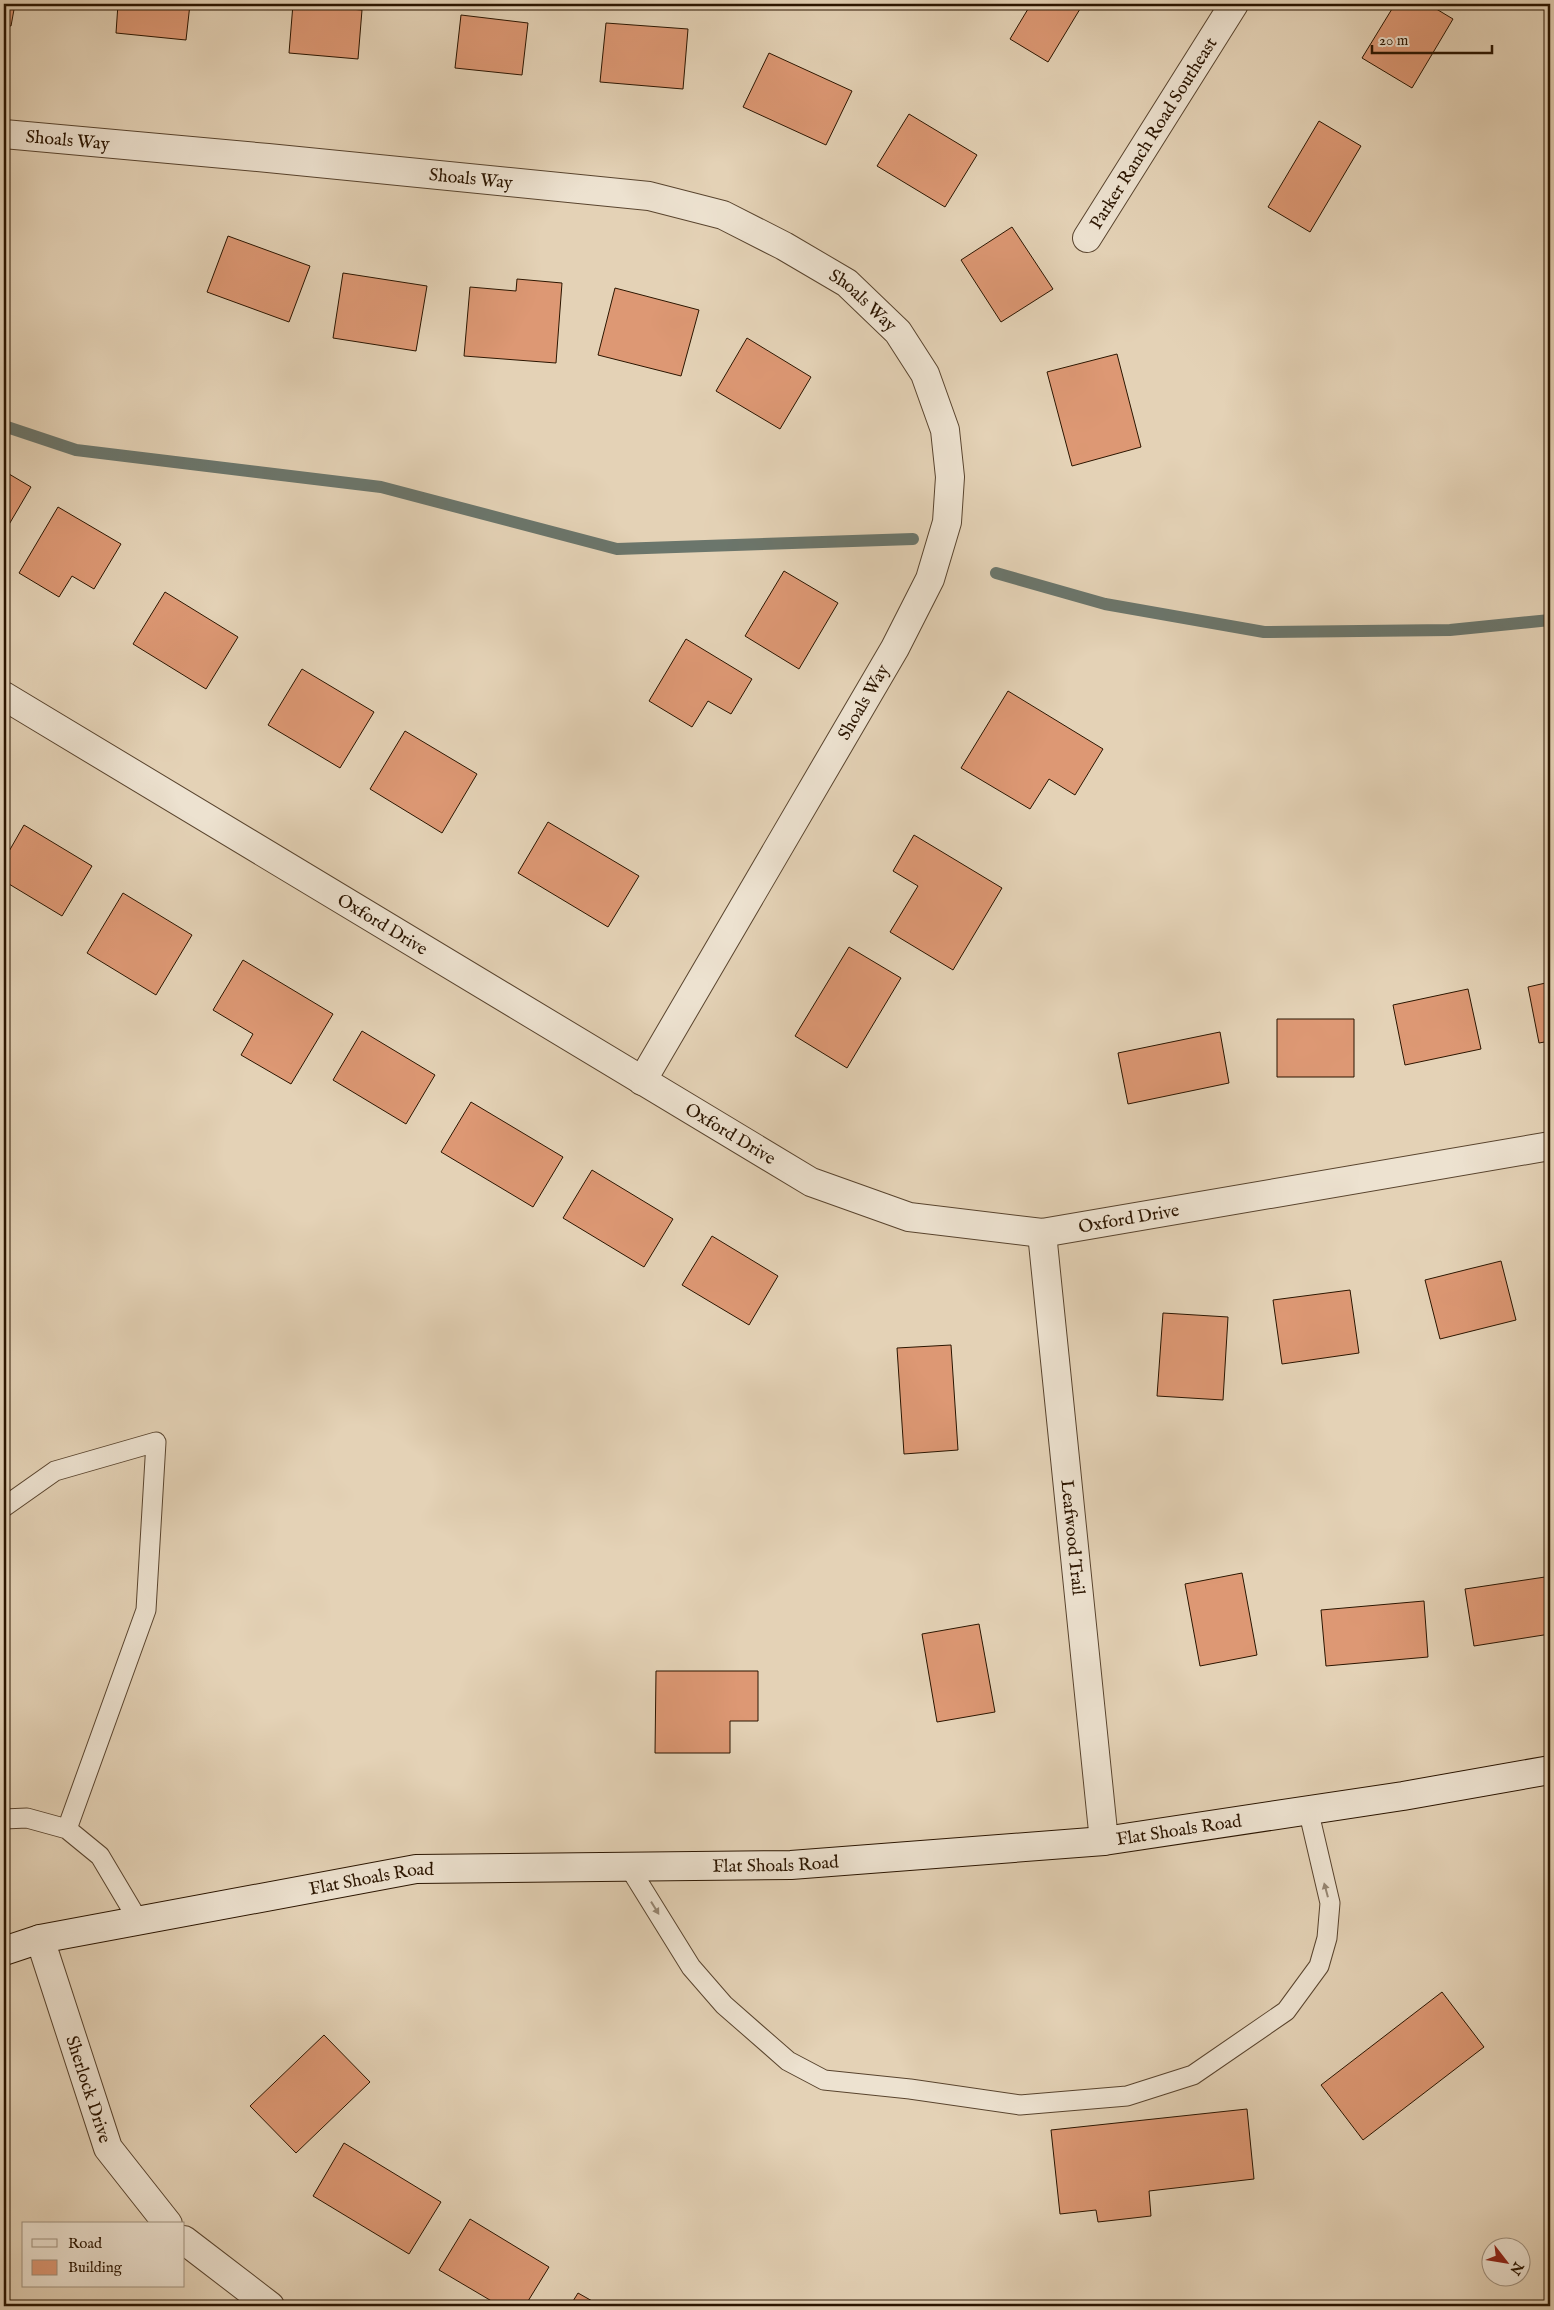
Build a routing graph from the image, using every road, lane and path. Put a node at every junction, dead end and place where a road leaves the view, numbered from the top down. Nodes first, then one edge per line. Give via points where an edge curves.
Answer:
1 (1234, 4) edge
2 (4, 134) edge
3 (1087, 238) dead end
4 (4, 696) edge
5 (642, 1081) junction
6 (1550, 1146) edge
7 (1042, 1233) junction
8 (4, 1507) edge
9 (1550, 1770) edge
10 (1308, 1809) junction
11 (4, 1819) edge
12 (67, 1829) junction
13 (1104, 1841) junction
14 (629, 1867) junction
15 (138, 1920) junction
16 (40, 1939) junction
17 (4, 1951) edge
18 (166, 2222) edge
19 (185, 2241) edge
20 (270, 2306) edge

1 - 3 street, Parker Ranch Road Southeast
2 - 5 street, Shoals Way via 649,196 723,215 784,246 848,283 898,332 925,374 945,430 950,477 947,522 930,579 895,648
4 - 5 street, Oxford Drive
5 - 7 street, Oxford Drive via 811,1182 909,1217
6 - 7 street, Oxford Drive
7 - 13 street, Leafwood Trail
8 - 12 lane via 55,1471 156,1442 146,1610
9 - 10 street, Flat Shoals Road
10 - 13 street, Flat Shoals Road
14 -> 10 lane via 691,1967 724,2005 788,2061 824,2080 910,2088 1020,2105 1127,2096 1193,2075 1286,2011 1319,1966 1327,1938 1330,1903
11 - 12 lane via 27,1818
12 - 15 lane via 100,1856
13 - 14 street, Flat Shoals Road via 791,1865
14 - 15 street, Flat Shoals Road via 416,1870
15 - 16 street, Flat Shoals Road
16 - 17 street, Flat Shoals Road
16 - 18 street, Sherlock Drive via 108,2148
19 - 20 street

